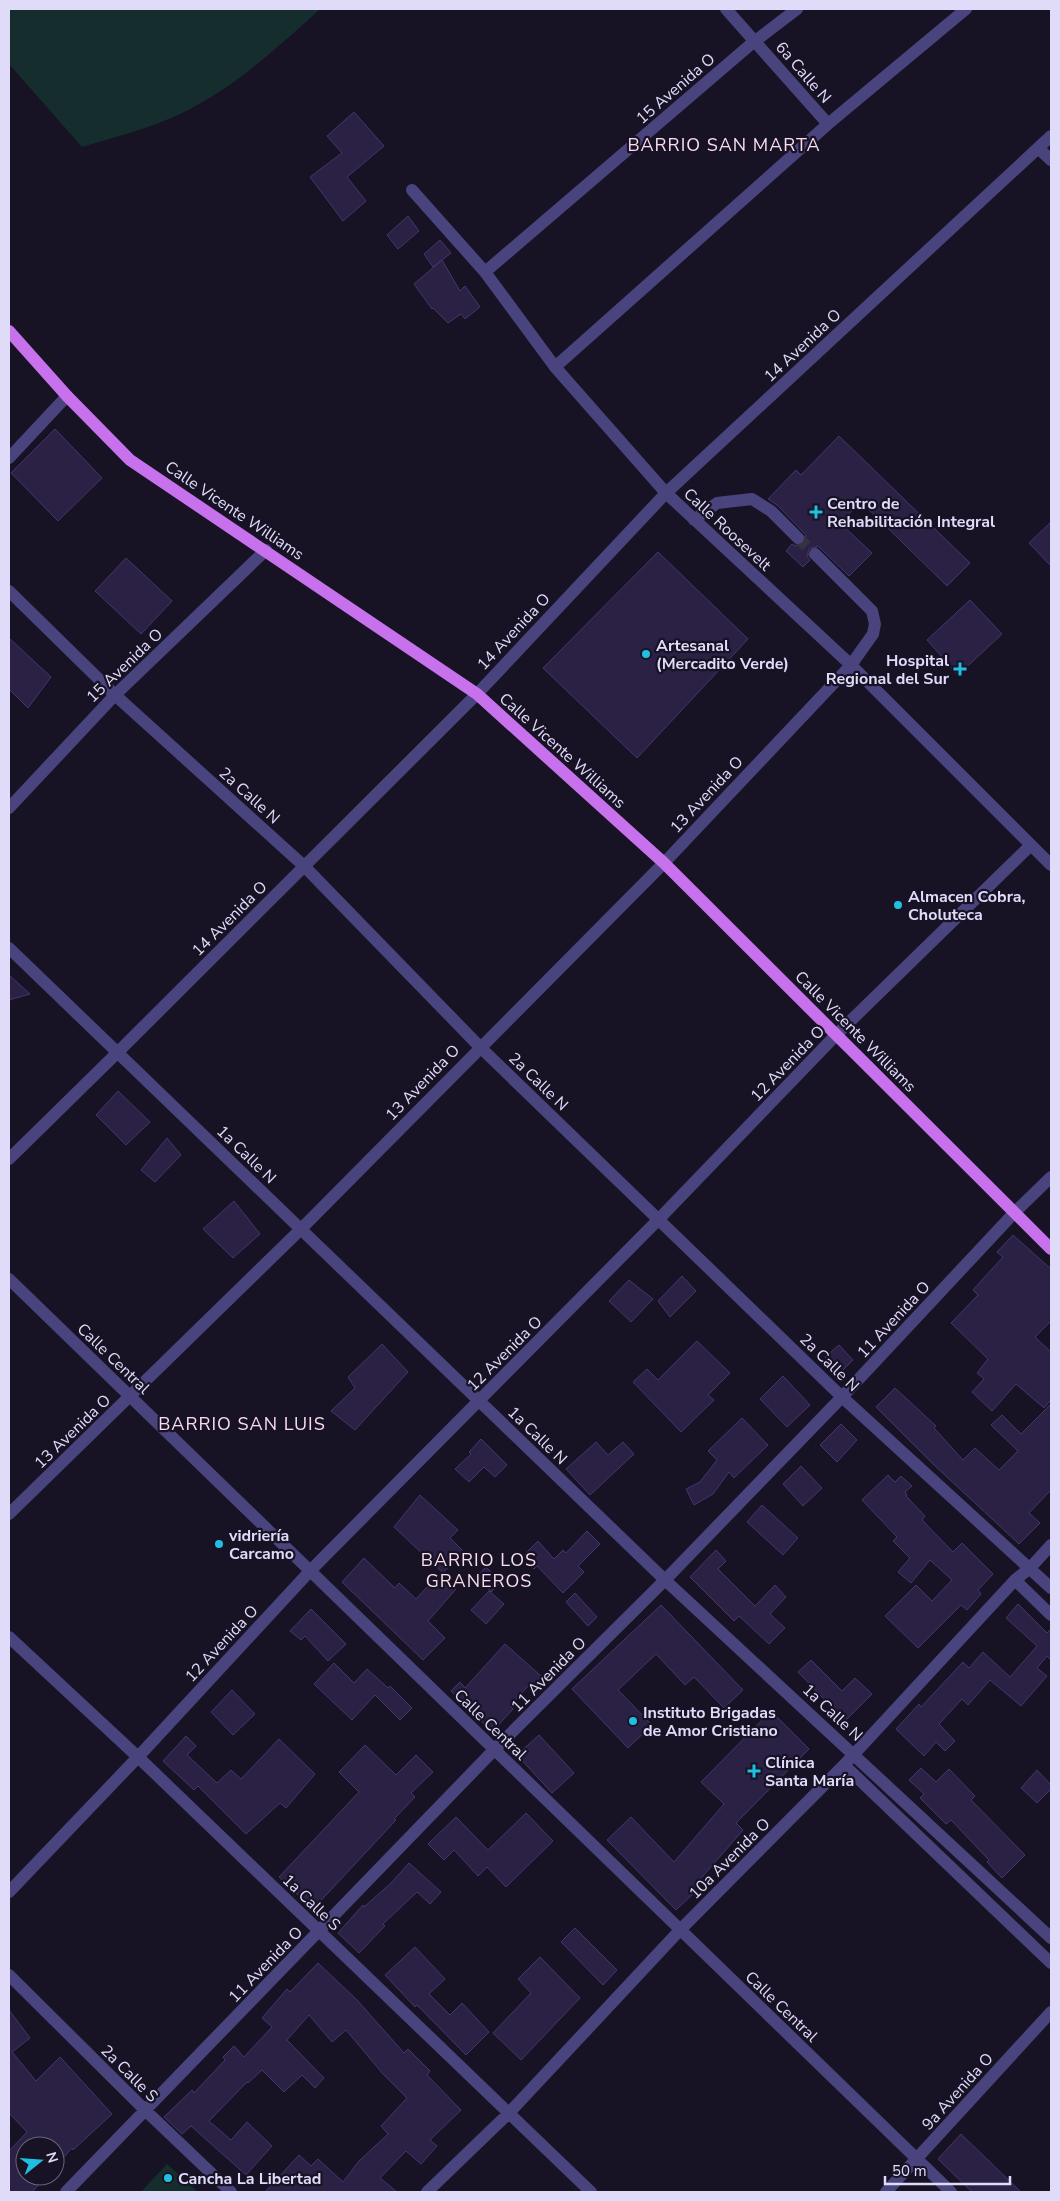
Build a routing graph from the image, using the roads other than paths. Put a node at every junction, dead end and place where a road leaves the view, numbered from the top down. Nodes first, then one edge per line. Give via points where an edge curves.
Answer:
1 (726, 9) edge
2 (797, 9) edge
3 (966, 9) edge
4 (756, 41) junction
5 (828, 124) junction
6 (1051, 136) edge
7 (1038, 148) junction
8 (1051, 160) edge
9 (412, 190) dead end
10 (485, 272) junction
11 (9, 331) edge
12 (556, 367) junction
13 (67, 396) junction
14 (9, 458) edge
15 (666, 493) junction
16 (694, 520) junction
17 (798, 538) tunnel mouth
18 (266, 550) junction
19 (815, 554) tunnel mouth
20 (9, 591) edge
21 (851, 665) junction
22 (477, 694) junction
23 (115, 695) junction
24 (9, 808) edge
25 (1031, 845) junction
26 (664, 862) junction
27 (1051, 865) edge
28 (304, 866) junction
29 (9, 948) edge
30 (836, 1035) junction
31 (480, 1047) junction
32 (118, 1052) junction
33 (9, 1159) edge
34 (1051, 1177) edge
35 (1014, 1213) junction
36 (658, 1220) junction
37 (301, 1229) junction
38 (1051, 1249) edge
39 (9, 1279) edge
40 (130, 1397) junction
41 (842, 1397) junction
42 (480, 1401) junction
43 (9, 1514) edge
44 (1051, 1545) edge
45 (1030, 1568) junction
46 (310, 1571) junction
47 (665, 1580) junction
48 (1015, 1580) junction
49 (1051, 1588) edge
50 (1051, 1615) edge
51 (9, 1637) edge
52 (494, 1750) junction
53 (854, 1753) junction
54 (138, 1757) junction
55 (844, 1765) junction
56 (9, 1892) edge
57 (680, 1930) junction
58 (320, 1931) junction
59 (1051, 1938) edge
60 (1051, 1964) edge
61 (9, 1975) edge
62 (1051, 2012) edge
63 (145, 2110) junction
64 (509, 2113) junction
65 (916, 2159) junction
66 (66, 2192) edge
67 (231, 2192) edge
68 (427, 2192) edge
69 (591, 2192) edge
70 (886, 2192) edge
71 (951, 2192) edge

1 - 4 street, 6a Calle N
2 - 4 street, 15 Avenida O
3 - 5 street
4 - 5 street, 6a Calle N
4 - 10 street, 15 Avenida O
5 - 12 street
6 - 7 street, 14 Avenida O
7 - 8 street
7 - 15 street, 14 Avenida O
9 - 10 street, Calle Roosevelt
10 - 12 street, Calle Roosevelt
11 - 13 main road, Calle Vicente Williams
12 - 15 street, Calle Roosevelt
13 - 14 street
13 - 18 main road, Calle Vicente Williams via 130,460
15 - 16 street, Calle Roosevelt
15 - 22 street, 14 Avenida O
16 - 17 street via 717,503 752,499 771,511
16 - 21 street, Calle Roosevelt
18 - 22 main road, Calle Vicente Williams
18 - 23 street, 15 Avenida O
19 - 21 street, 13 Avenida O via 872,611 873,634
20 - 23 street, 2a Calle N
21 - 25 street, Calle Roosevelt
21 - 26 street, 13 Avenida O
22 - 26 main road, Calle Vicente Williams
22 - 28 street, 14 Avenida O
23 - 24 street, 15 Avenida O
23 - 28 street, 2a Calle N
25 - 27 street, Calle Roosevelt
25 - 30 street, 12 Avenida O
26 - 30 main road, Calle Vicente Williams
26 - 31 street, 13 Avenida O
28 - 31 street, 2a Calle N
28 - 32 street, 14 Avenida O
29 - 32 street, 1a Calle N
30 - 35 main road, Calle Vicente Williams
30 - 36 street, 12 Avenida O
31 - 36 street, 2a Calle N
31 - 37 street, 13 Avenida O
32 - 33 street, 14 Avenida O
32 - 37 street, 1a Calle N
34 - 35 street, 11 Avenida O
35 - 38 main road, Calle Vicente Williams
35 - 41 street, 11 Avenida O
36 - 41 street, 2a Calle N
36 - 42 street, 12 Avenida O
37 - 40 street, 13 Avenida O
37 - 42 street, 1a Calle N
39 - 40 street, Calle Central
40 - 43 street, 13 Avenida O
40 - 46 street, Calle Central
41 - 45 street, 2a Calle N
41 - 47 street, 11 Avenida O
42 - 46 street, 12 Avenida O
42 - 47 street, 1a Calle N
44 - 45 street, 10a Avenida O
45 - 48 street, 10a Avenida O
45 - 49 street, 2a Calle N
46 - 52 street, Calle Central
46 - 54 street, 12 Avenida O
47 - 52 street, 11 Avenida O
47 - 53 street, 1a Calle N
48 - 50 street
48 - 53 street, 10a Avenida O
51 - 54 street, 1a Calle S
52 - 57 street, Calle Central
52 - 58 street, 11 Avenida O
53 - 55 street, 10a Avenida O
53 - 59 street, 1a Calle N
54 - 56 street, 12 Avenida O
54 - 58 street, 1a Calle S
55 - 57 street, 10a Avenida O
55 - 60 street, 1a Calle N
57 - 64 street, 10a Avenida O
57 - 65 street, Calle Central
58 - 63 street, 11 Avenida O
58 - 64 street, 1a Calle S
61 - 63 street, 2a Calle S
62 - 65 street, 9a Avenida O
63 - 66 street, 11 Avenida O
63 - 67 street, 2a Calle S
64 - 68 street, 10a Avenida O
64 - 69 street, 1a Calle S
65 - 70 street, 9a Avenida O
65 - 71 street, Calle Central

